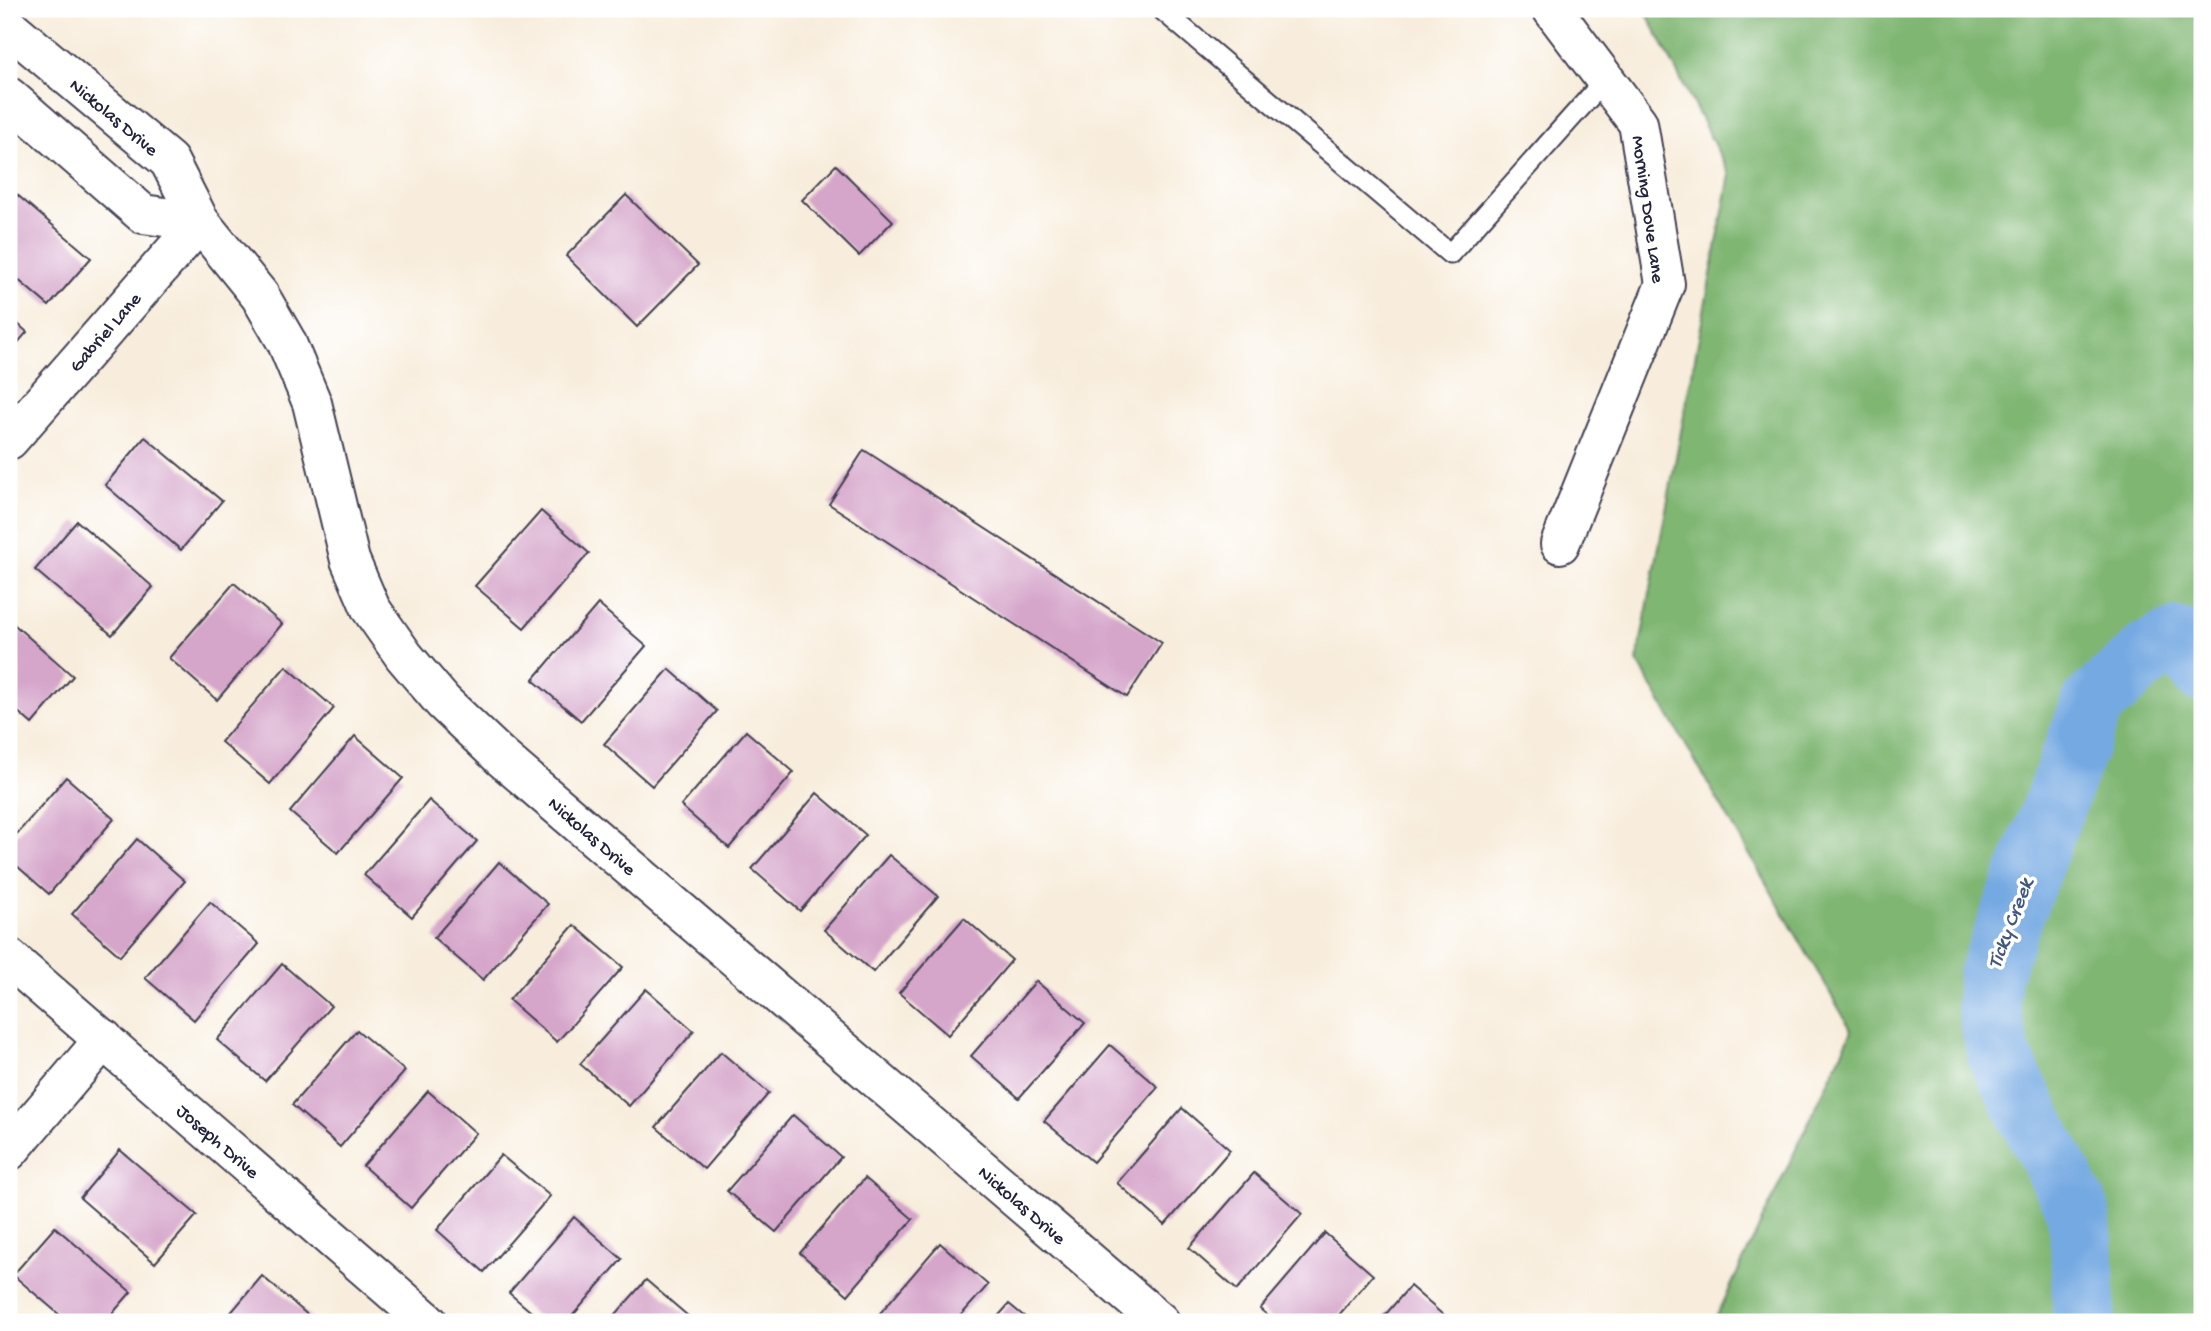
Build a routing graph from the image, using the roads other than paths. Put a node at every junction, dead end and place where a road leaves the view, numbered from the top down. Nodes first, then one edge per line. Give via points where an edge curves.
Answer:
1 (1161, 9) edge
2 (1552, 9) edge
3 (9, 27) edge
4 (1605, 79) junction
5 (9, 97) edge
6 (200, 222) junction
7 (9, 440) edge
8 (1560, 544) dead end
9 (9, 958) edge
10 (104, 1039) junction
11 (9, 1151) edge
12 (428, 1322) edge
13 (1160, 1322) edge

1 - 4 lane via 1450,254
2 - 4 street, Morning Dove Lane
3 - 6 street, Nickolas Drive via 169,161
4 - 8 street, Morning Dove Lane via 1638,123 1665,284
5 - 6 street via 143,214
6 - 7 street, Gabriel Lane
6 - 13 street, Nickolas Drive via 260,296 286,341 312,403 350,560 360,584 384,628 435,693 502,758
9 - 10 street, Joseph Drive
10 - 11 street
10 - 12 street, Joseph Drive

